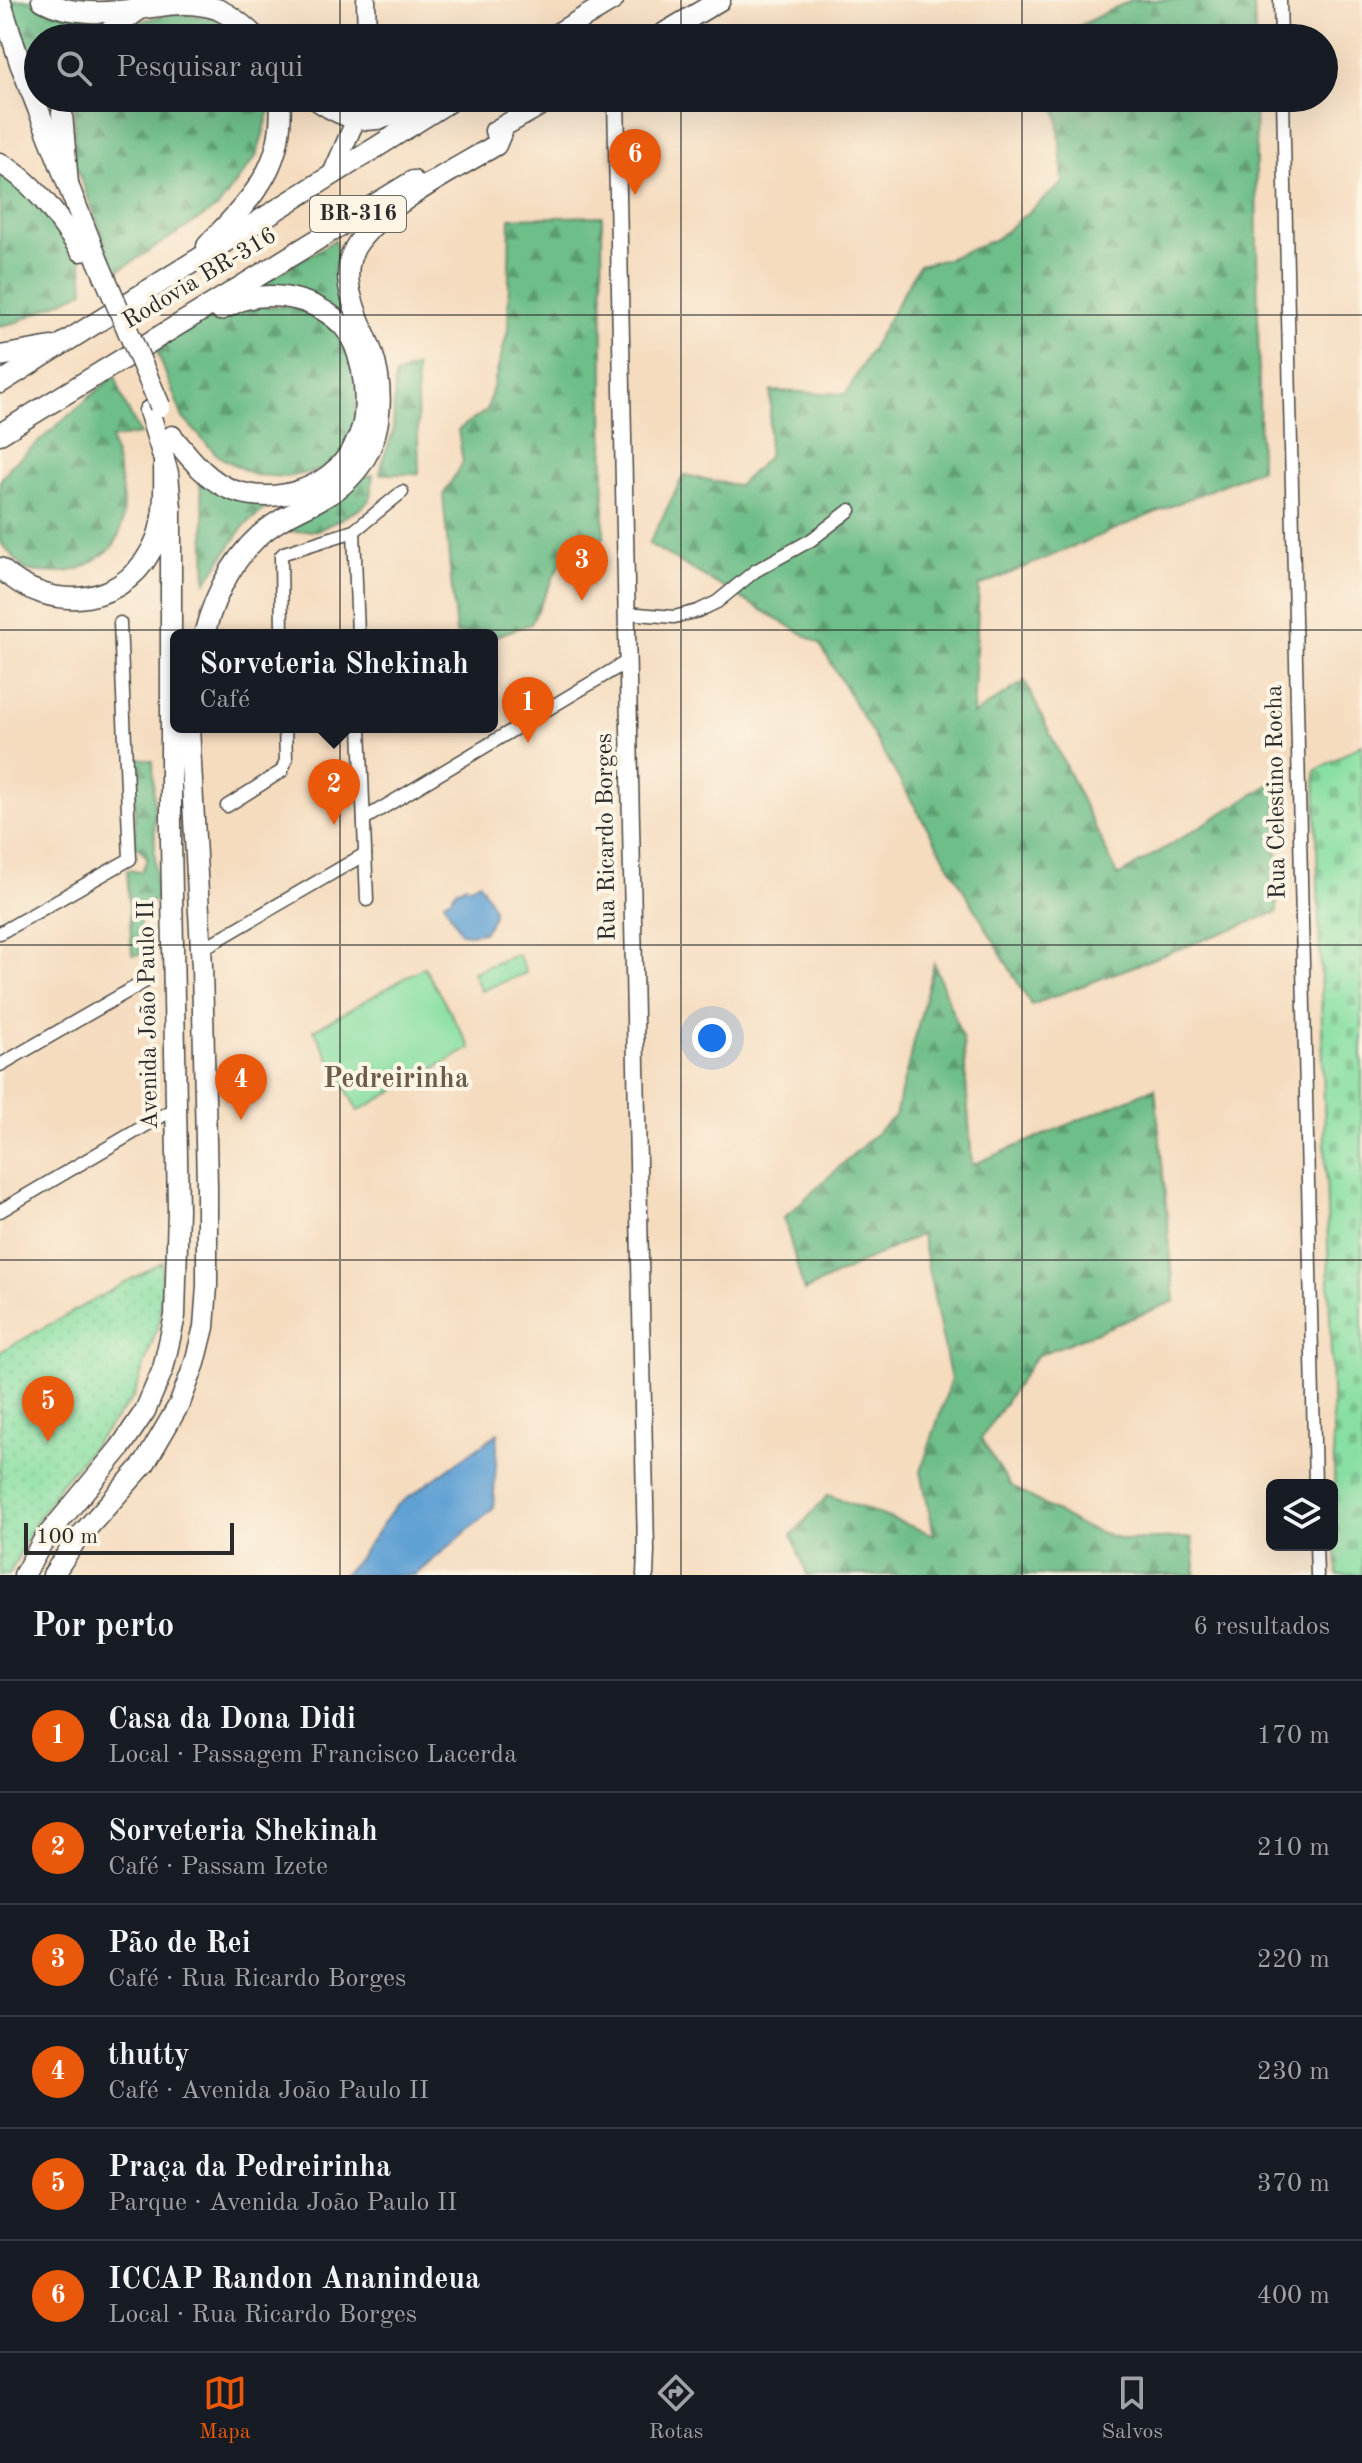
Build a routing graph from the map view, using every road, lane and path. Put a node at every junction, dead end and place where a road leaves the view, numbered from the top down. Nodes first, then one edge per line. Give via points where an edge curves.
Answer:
1 (0, 0) edge
2 (42, 0) edge
3 (366, 0) edge
4 (613, 0) edge
5 (720, 0) edge
6 (1280, 0) edge
7 (140, 9) junction
8 (119, 24) edge
9 (241, 24) edge
10 (367, 24) edge
11 (573, 24) edge
12 (680, 24) edge
13 (1281, 24) edge
14 (0, 35) edge
15 (24, 73) edge
16 (24, 95) edge
17 (31, 112) edge
18 (39, 112) edge
19 (62, 112) edge
20 (281, 112) edge
21 (336, 112) edge
22 (357, 112) edge
23 (402, 112) edge
24 (433, 112) edge
25 (528, 112) edge
26 (616, 112) edge
27 (1283, 112) edge
28 (356, 119) junction
29 (504, 126) junction
30 (0, 163) edge
31 (331, 176) junction
32 (68, 184) junction
33 (89, 259) junction
34 (188, 267) junction
35 (164, 332) junction
36 (62, 344) junction
37 (0, 356) edge
38 (0, 383) edge
39 (68, 391) junction
40 (154, 408) junction
41 (0, 434) edge
42 (172, 436) junction
43 (0, 446) edge
44 (164, 458) junction
45 (402, 492) dead end
46 (850, 510) dead end
47 (354, 531) junction
48 (0, 568) edge
49 (626, 613) junction
50 (120, 623) dead end
51 (171, 629) edge
52 (185, 629) edge
53 (206, 629) edge
54 (282, 629) edge
55 (358, 629) edge
56 (628, 661) junction
57 (171, 733) edge
58 (189, 733) edge
59 (285, 733) edge
60 (360, 733) edge
61 (227, 806) dead end
62 (364, 819) junction
63 (365, 854) junction
64 (367, 900) dead end
65 (0, 933) edge
66 (202, 949) junction
67 (144, 982) dead end
68 (0, 1065) edge
69 (177, 1107) junction
70 (0, 1211) edge
71 (1315, 1479) edge
72 (1316, 1551) edge
73 (24, 1575) edge
74 (53, 1575) edge
75 (645, 1575) edge
76 (1317, 1575) edge

1 - 15 main road
2 - 7 main road via 80,12
3 - 10 main road
4 - 11 main road
5 - 12 main road
6 - 13 street
7 - 8 main road
7 - 9 main road via 182,2 214,8
14 - 16 main road
17 - 33 main road
18 - 32 main road
19 - 32 main road
20 - 34 main road via 274,160 257,188
21 - 28 main road
22 - 28 main road
23 - 28 main road
24 - 31 main road, Rodovia BR-316 / BR-316
25 - 29 main road, Rodovia BR-316 / BR-316
26 - 49 street, Rua Ricardo Borges
27 - 71 street, Rua Celestino Rocha
28 - 31 main road
29 - 35 main road, Rodovia BR-316 / BR-316
29 - 53 main road via 496,145 386,214 357,244 349,264 349,286 378,376 376,437 362,463 334,493 280,520 244,551 211,608
30 - 33 main road via 49,205
31 - 34 main road, Rodovia BR-316 / BR-316
32 - 33 main road
33 - 40 main road, bridge
34 - 36 main road, Rodovia BR-316 / BR-316
35 - 39 main road, Rodovia BR-316 / BR-316
35 - 42 main road via 244,300 301,300 345,328 363,380 365,415 351,453 318,483 286,496 234,491 195,463
36 - 37 main road
36 - 38 main road, Rodovia BR-316 / BR-316
39 - 41 main road, Rodovia BR-316 / BR-316
39 - 43 main road
40 - 42 main road
40 - 44 main road, Avenida João Paulo II
42 - 52 main road via 180,485
44 - 48 main road via 157,536 138,568 123,581 97,596 57,599 26,588
44 - 51 main road, Avenida João Paulo II via 171,508
45 - 47 street
46 - 49 street via 698,611 674,617
47 - 54 street via 284,553
47 - 55 street
49 - 56 street, Rua Ricardo Borges
50 - 65 street via 130,859
56 - 62 street
56 - 75 street, Rua Ricardo Borges
57 - 69 main road, Avenida João Paulo II
58 - 66 main road
59 - 61 street via 286,765 280,773
60 - 62 street
62 - 63 street
63 - 64 street
63 - 66 street
66 - 74 main road via 204,1327 180,1403 145,1463 74,1543
67 - 68 street
69 - 70 street
69 - 73 main road, Avenida João Paulo II via 175,1316 163,1369 145,1411 43,1541
72 - 76 street

